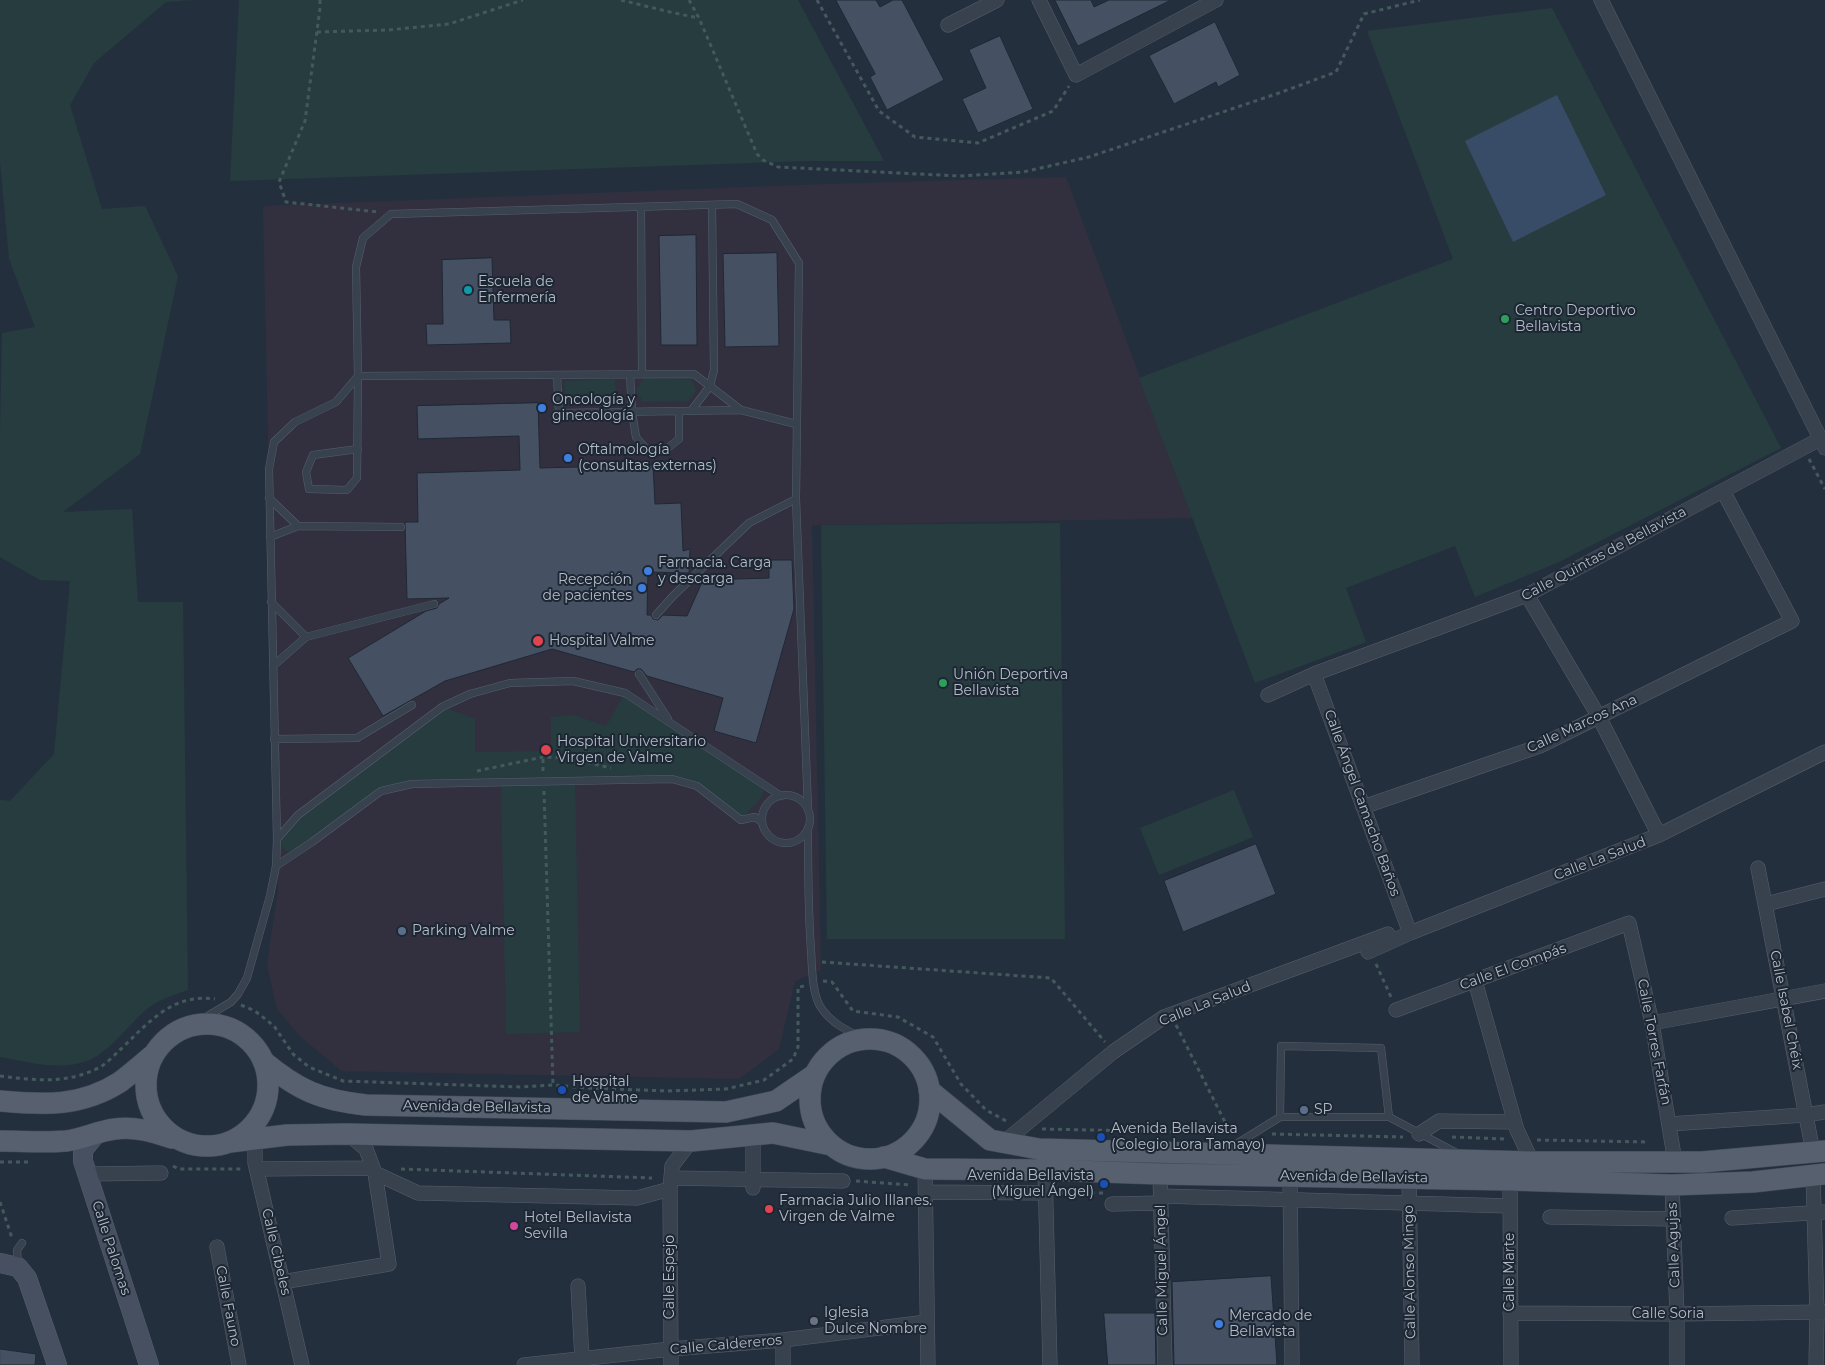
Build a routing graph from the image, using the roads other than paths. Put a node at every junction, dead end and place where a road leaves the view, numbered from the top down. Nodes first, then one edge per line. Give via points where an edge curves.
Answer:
1 (997, 0) edge
2 (1039, 0) edge
3 (1216, 0) edge
4 (1601, 0) edge
5 (948, 25) dead end
6 (712, 205) junction
7 (640, 207) junction
8 (630, 374) junction
9 (642, 374) junction
10 (557, 375) junction
11 (358, 376) junction
12 (710, 386) junction
13 (742, 410) junction
14 (679, 411) junction
15 (691, 411) junction
16 (632, 412) junction
17 (796, 424) junction
18 (1823, 443) edge
19 (358, 449) junction
20 (1723, 491) junction
21 (269, 498) junction
22 (796, 499) junction
23 (298, 526) junction
24 (402, 528) dead end
25 (270, 537) junction
26 (1527, 595) junction
27 (271, 602) junction
28 (434, 604) dead end
29 (656, 615) dead end
30 (306, 637) junction
31 (273, 666) junction
32 (639, 674) dead end
33 (1314, 674) junction
34 (1268, 695) dead end
35 (412, 705) dead end
36 (1599, 717) junction
37 (669, 721) junction
38 (274, 740) junction
39 (1825, 752) edge
40 (781, 796) junction
41 (1363, 807) junction
42 (808, 809) junction
43 (762, 822) junction
44 (808, 828) junction
45 (1659, 835) junction
46 (277, 839) junction
47 (276, 866) junction
48 (1758, 868) dead end
49 (1825, 889) edge
50 (1766, 904) junction
51 (1629, 924) joint
52 (1409, 930) junction
53 (1372, 958) road end
54 (1475, 981) junction
55 (1825, 991) edge
56 (1783, 999) junction
57 (1396, 1010) road end
58 (1652, 1023) junction
59 (191, 1026) junction
60 (866, 1040) junction
61 (153, 1055) junction
62 (263, 1061) junction
63 (814, 1075) junction
64 (929, 1090) junction
65 (0, 1101) edge
66 (1825, 1112) edge
67 (1805, 1115) junction
68 (1280, 1117) junction
69 (1389, 1117) junction
70 (1514, 1122) junction
71 (1669, 1124) junction
72 (97, 1133) junction
73 (347, 1134) junction
74 (754, 1135) junction
75 (1415, 1136) junction
76 (255, 1139) junction
77 (0, 1141) edge
78 (691, 1141) junction
79 (182, 1142) junction
80 (230, 1142) junction
81 (1003, 1142) junction
82 (832, 1144) junction
83 (1819, 1151) edge
84 (1217, 1154) junction
85 (884, 1157) junction
86 (1469, 1159) junction
87 (1532, 1162) junction
88 (1675, 1162) junction
89 (257, 1169) junction
90 (925, 1169) junction
91 (374, 1170) junction
92 (1045, 1170) junction
93 (161, 1172) dead end
94 (87, 1174) junction
95 (1160, 1174) junction
96 (1819, 1175) edge
97 (1290, 1176) junction
98 (1408, 1178) junction
99 (1510, 1180) junction
100 (843, 1181) road end
101 (670, 1184) junction
102 (753, 1184) junction
103 (1672, 1185) junction
104 (926, 1192) junction
105 (1045, 1193) junction
106 (1161, 1200) junction
107 (1290, 1200) junction
108 (1409, 1203) junction
109 (1112, 1204) dead end
110 (1510, 1206) junction
111 (1820, 1213) edge
112 (1550, 1217) dead end
113 (1732, 1218) dead end
114 (1673, 1219) junction
115 (22, 1243) dead end
116 (217, 1247) dead end
117 (12, 1260) edge
118 (282, 1282) junction
119 (578, 1286) dead end
120 (1821, 1312) edge
121 (1510, 1313) junction
122 (1677, 1314) junction
123 (927, 1322) junction
124 (783, 1340) junction
125 (671, 1349) junction
126 (582, 1359) junction
127 (57, 1365) edge
128 (149, 1365) edge
129 (239, 1365) edge
130 (302, 1365) edge
131 (524, 1365) edge
132 (671, 1365) edge
133 (783, 1365) edge
134 (928, 1365) edge
135 (1050, 1365) edge
136 (1165, 1365) edge
137 (1292, 1365) edge
138 (1412, 1365) edge
139 (1511, 1365) edge
140 (1677, 1365) edge
141 (1816, 1365) edge

1 - 5 street
2 - 3 street via 1076,75
4 - 18 street
6 - 7 lane
6 - 12 lane via 714,370
6 - 17 lane via 737,204 772,220 799,263
7 - 9 lane
7 - 11 lane via 391,214 364,238 356,267
8 - 9 lane
8 - 10 lane
8 - 16 lane
9 - 12 lane via 694,374
10 - 11 lane
10 - 16 lane via 559,413
11 - 19 lane
11 - 21 lane via 336,402 295,422 274,442 269,469
12 - 13 lane
12 - 15 lane
13 - 15 lane
13 - 17 lane
14 - 15 lane
14 - 16 lane
14 - 16 lane via 679,439 664,451 648,451 636,437
17 - 22 lane
18 - 20 street, Calle Quintas de Bellavista via 1803,448
19 - 19 lane via 357,478 348,490 309,489 306,472 313,455
20 - 26 street, Calle Quintas de Bellavista
20 - 36 street, Calle Marcos Ana via 1792,621
21 - 23 lane
21 - 25 lane
22 - 29 lane via 749,523
22 - 42 lane
23 - 24 lane
23 - 25 lane
25 - 27 lane
26 - 33 street, Calle Quintas de Bellavista
26 - 36 street
27 - 30 lane
27 - 31 lane
28 - 30 lane
30 - 31 lane
31 - 38 lane
32 - 37 lane
33 - 34 street, Calle Quintas de Bellavista
33 - 41 street, Calle Ángel Camacho Baños
35 - 38 lane via 357,738
36 - 41 street, Calle Marcos Ana via 1540,746
36 - 45 street
37 - 40 lane
37 - 46 lane via 625,693 573,681 510,683 470,694 442,707 298,816
38 - 46 lane
39 - 45 street, Calle La Salud
40 - 42 lane via 796,798
40 - 43 lane via 774,798 765,808
41 - 52 street, Calle Ángel Camacho Baños
42 - 44 lane
43 - 44 lane via 769,836 783,843 798,840
43 - 47 lane via 755,817 741,820 697,786 672,779 412,784 382,791
44 - 60 lane via 811,961 820,1006 833,1022
45 - 52 street, Calle La Salud
46 - 47 lane
47 - 59 lane via 248,978 231,1002
48 - 50 street, Calle Isabel Chéix
49 - 50 street
50 - 56 street, Calle Isabel Chéix
51 - 54 street, Calle El Compás
51 - 58 street, Calle Torres Farfán
52 - 53 street, Calle La Salud
52 - 81 street, Calle La Salud via 1164,1017 1113,1052
54 - 57 street, Calle El Compás
54 - 70 street
55 - 56 street
56 - 58 street
56 - 67 street, Calle Isabel Chéix
58 - 71 street, Calle Torres Farfán
59 - 61 main road via 174,1034
59 - 62 main road via 208,1024 227,1028 243,1036
60 - 63 main road via 838,1049
60 - 64 main road via 889,1042 905,1051 922,1069
61 - 65 main road via 120,1082 82,1100 43,1104
61 - 79 main road via 145,1086 149,1105 166,1131
62 - 63 main road, Avenida de Bellavista via 298,1087 318,1096 366,1105 726,1112 776,1101
62 - 80 main road via 268,1080 263,1110 243,1135
63 - 82 main road via 813,1115
64 - 81 main road, Avenida de Bellavista via 990,1140
64 - 85 main road via 929,1110 918,1134 901,1150
66 - 67 street
67 - 71 street
67 - 83 street, Calle Isabel Chéix
68 - 69 lane
68 - 69 lane via 1281,1046 1380,1048
68 - 84 lane
69 - 75 lane
70 - 75 street via 1439,1121
70 - 87 street
71 - 88 street, Calle Torres Farfán
72 - 77 main road via 68,1140
72 - 79 main road via 141,1129
72 - 94 street, Calle Palomas via 83,1150
73 - 76 main road
73 - 78 main road
73 - 91 street via 366,1149
74 - 78 main road
74 - 82 main road via 773,1133
74 - 102 street
75 - 86 lane
76 - 80 main road
76 - 89 street, Calle Cibeles
78 - 101 street via 672,1166
79 - 80 main road via 212,1147
81 - 84 main road, Avenida de Bellavista via 1039,1149
82 - 85 main road via 844,1153 858,1157
83 - 88 main road, Avenida de Bellavista
84 - 86 main road, Avenida de Bellavista
85 - 90 main road, Avenida de Bellavista
86 - 87 main road, Avenida de Bellavista
87 - 88 main road, Avenida de Bellavista
89 - 91 street
89 - 118 street, Calle Cibeles
90 - 92 main road, Avenida de Bellavista
90 - 104 street
91 - 101 street via 418,1192 637,1198
91 - 118 street via 389,1264
92 - 95 main road, Avenida de Bellavista
92 - 105 street
93 - 94 street
94 - 128 street, Calle Palomas
95 - 97 main road, Avenida de Bellavista
95 - 106 street, Calle Miguel Ángel
96 - 103 main road, Avenida de Bellavista
96 - 111 street
97 - 98 main road, Avenida de Bellavista
97 - 107 street
98 - 99 main road, Avenida de Bellavista
98 - 108 street, Calle Alonso Mingo
99 - 103 main road, Avenida de Bellavista
99 - 110 street, Calle Marte
100 - 102 street
101 - 102 street
101 - 125 street, Calle Espejo
103 - 114 street, Calle Agujas
104 - 105 street
104 - 123 street
105 - 135 street
106 - 107 street, Avenida de Bellavista
106 - 109 street, Avenida de Bellavista
106 - 136 street, Calle Miguel Ángel
107 - 108 street, Avenida de Bellavista
107 - 137 street
108 - 110 street, Avenida de Bellavista
108 - 138 street, Calle Alonso Mingo
110 - 121 street, Calle Marte
111 - 113 street
111 - 120 street
112 - 114 street
114 - 122 street, Calle Agujas
115 - 117 lane
116 - 129 street, Calle Fauno
117 - 127 street via 27,1278
118 - 130 street, Calle Cibeles
119 - 126 street
120 - 122 street, Calle Soria
120 - 141 street
121 - 122 street, Calle Soria
121 - 139 street, Calle Marte
122 - 140 street, Calle Agujas
123 - 124 street, Calle Caldereros
123 - 134 street
124 - 125 street, Calle Caldereros
124 - 133 street
125 - 126 street, Calle Caldereros
125 - 132 street, Calle Espejo
126 - 131 street, Calle Caldereros

